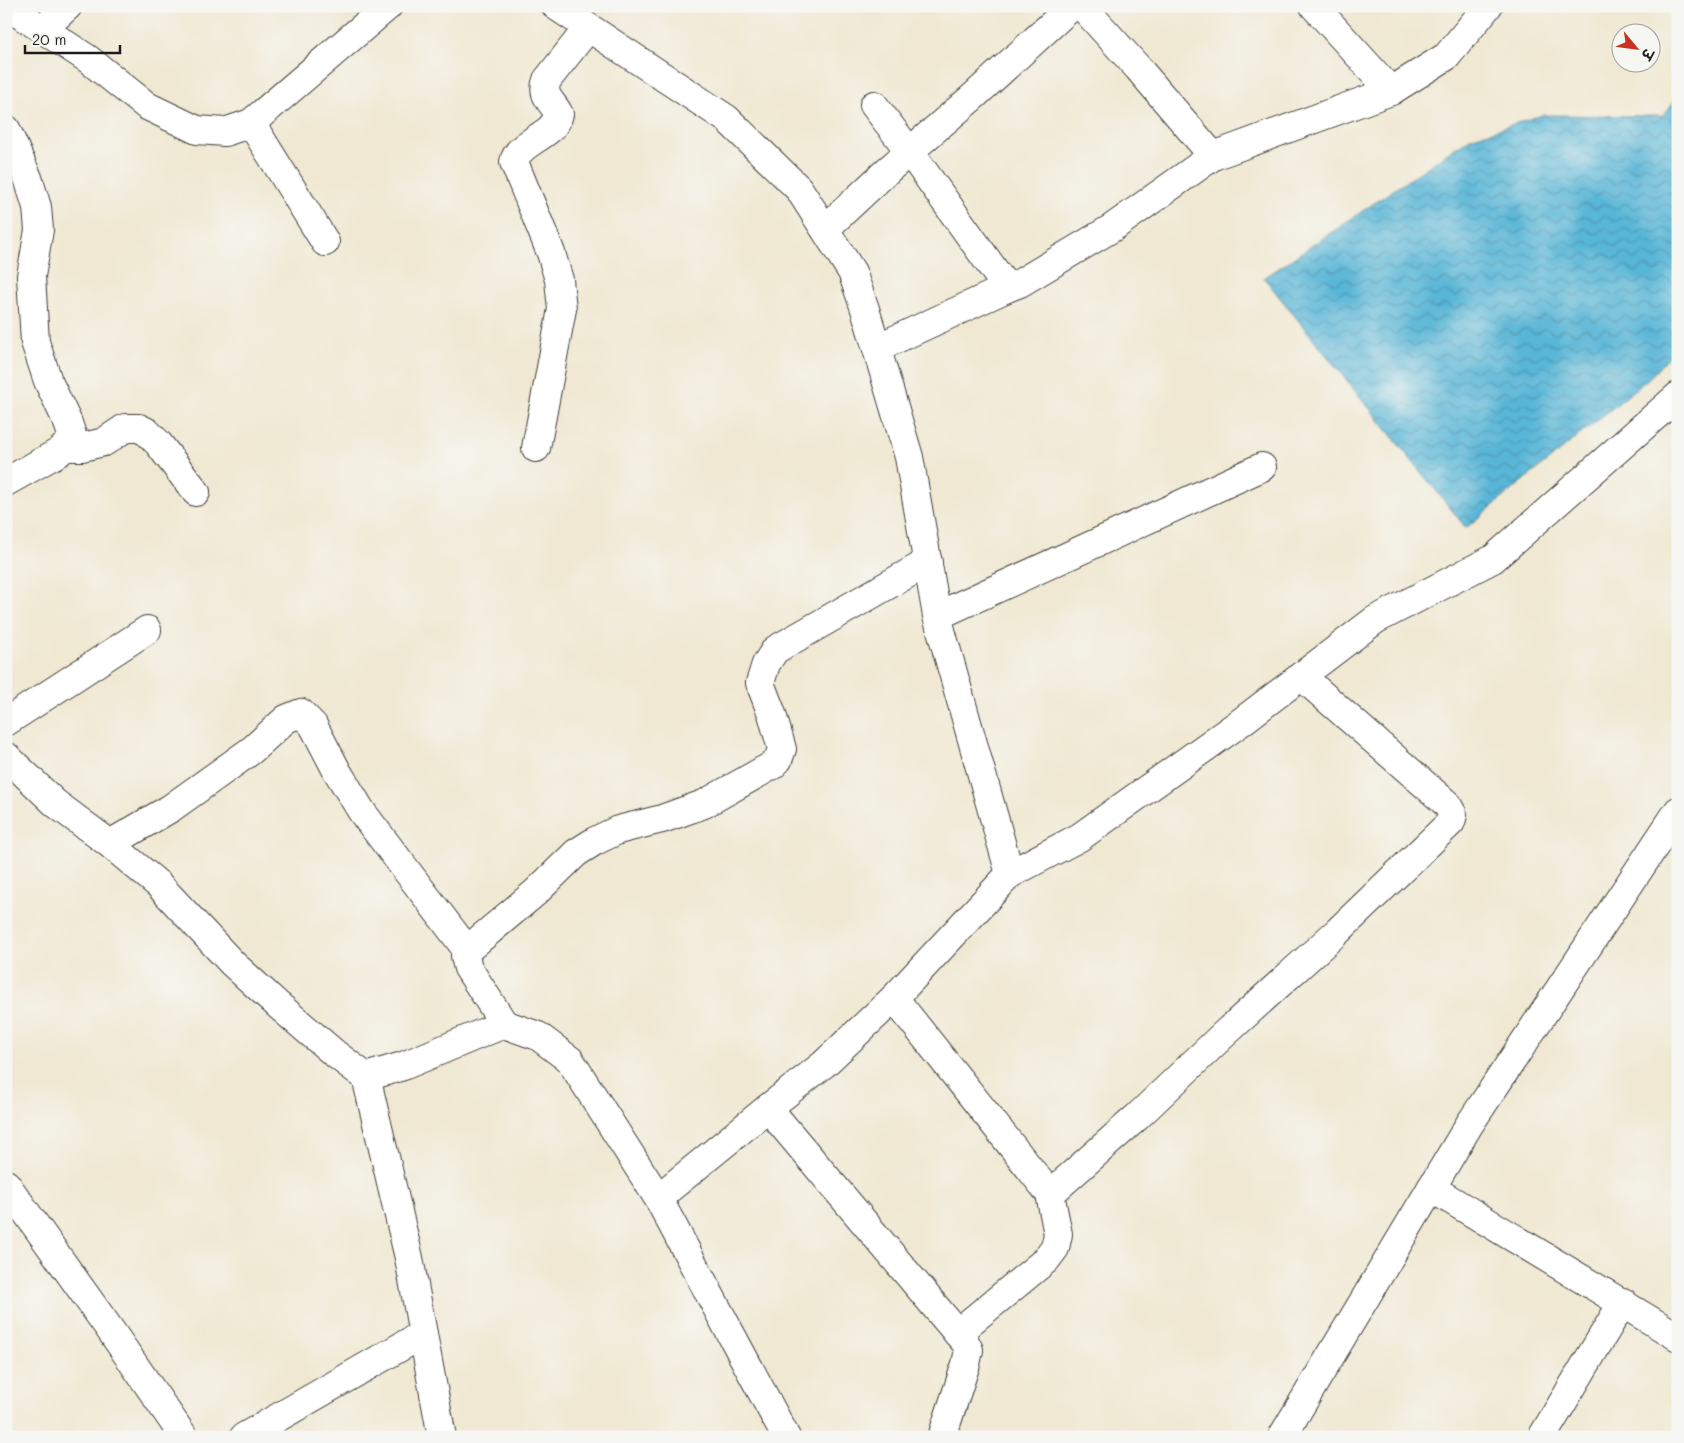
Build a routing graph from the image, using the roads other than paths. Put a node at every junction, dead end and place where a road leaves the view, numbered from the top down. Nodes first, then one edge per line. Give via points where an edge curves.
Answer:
1 (7, 6) edge
2 (68, 6) edge
3 (388, 6) edge
4 (556, 6) edge
5 (1072, 6) edge
6 (1082, 6) edge
7 (1314, 6) edge
8 (1488, 6) edge
9 (588, 28) junction
10 (43, 29) junction
11 (1391, 92) junction
12 (874, 105) dead end
13 (251, 123) junction
14 (6, 129) edge
15 (910, 152) junction
16 (1213, 156) junction
17 (825, 230) junction
18 (325, 242) dead end
19 (1007, 288) junction
20 (877, 348) junction
21 (1678, 396) edge
22 (65, 447) junction
23 (536, 448) dead end
24 (1262, 468) dead end
25 (6, 482) edge
26 (196, 492) dead end
27 (928, 562) junction
28 (937, 616) junction
29 (147, 630) dead end
30 (1301, 676) junction
31 (6, 722) edge
32 (6, 756) edge
33 (1678, 811) edge
34 (110, 844) junction
35 (1010, 874) junction
36 (467, 950) junction
37 (894, 998) junction
38 (504, 1024) junction
39 (366, 1077) junction
40 (768, 1108) junction
41 (6, 1184) edge
42 (1431, 1188) junction
43 (1050, 1194) junction
44 (658, 1198) junction
45 (1622, 1302) junction
46 (957, 1332) junction
47 (423, 1334) junction
48 (1678, 1337) edge
49 (1292, 1433) edge
50 (184, 1437) edge
51 (244, 1437) edge
52 (442, 1437) edge
53 (786, 1437) edge
54 (942, 1437) edge
55 (1542, 1437) edge

1 - 10 street
2 - 10 street
3 - 13 street
4 - 9 street
5 - 15 street
6 - 16 street
7 - 11 street
8 - 11 street via 1446,56
9 - 17 street via 727,119 799,189
9 - 23 street via 545,86 545,94 559,114 558,119 518,152 514,162 551,253 559,280 562,309
10 - 13 street via 88,59 147,106 196,130 225,132
11 - 16 street
12 - 15 street
13 - 18 street
14 - 22 street via 37,207 39,230 31,276 35,342 72,435
15 - 17 street
15 - 19 street
16 - 19 street via 1112,228
17 - 20 street via 852,272
19 - 20 street
20 - 27 street via 909,457
21 - 30 street via 1493,559 1375,620
22 - 25 street
22 - 26 street via 104,442 125,428 140,428 158,444
24 - 28 street
27 - 28 street
27 - 36 street via 776,650 766,664 760,683 782,749 773,765 704,804 662,820 618,830 595,841 576,853 536,892
28 - 35 street
29 - 31 street
30 - 35 street via 1080,837
30 - 43 street via 1447,804 1453,815 1451,822 1338,931
32 - 34 street via 55,803
33 - 42 street via 1469,1125
34 - 36 street via 172,808 252,750 286,719 301,713 313,725 362,812
34 - 39 street via 159,886 265,993
35 - 37 street
36 - 38 street via 468,968
37 - 40 street via 824,1064
37 - 43 street
38 - 39 street via 402,1066
38 - 44 street via 538,1036 570,1060
39 - 47 street via 409,1258
40 - 44 street
40 - 46 street
41 - 50 street
42 - 45 street
42 - 49 street
43 - 46 street via 1058,1234 1055,1248 1046,1260
44 - 53 street
45 - 48 street
45 - 55 street
46 - 54 street via 969,1350
47 - 51 street
47 - 52 street

